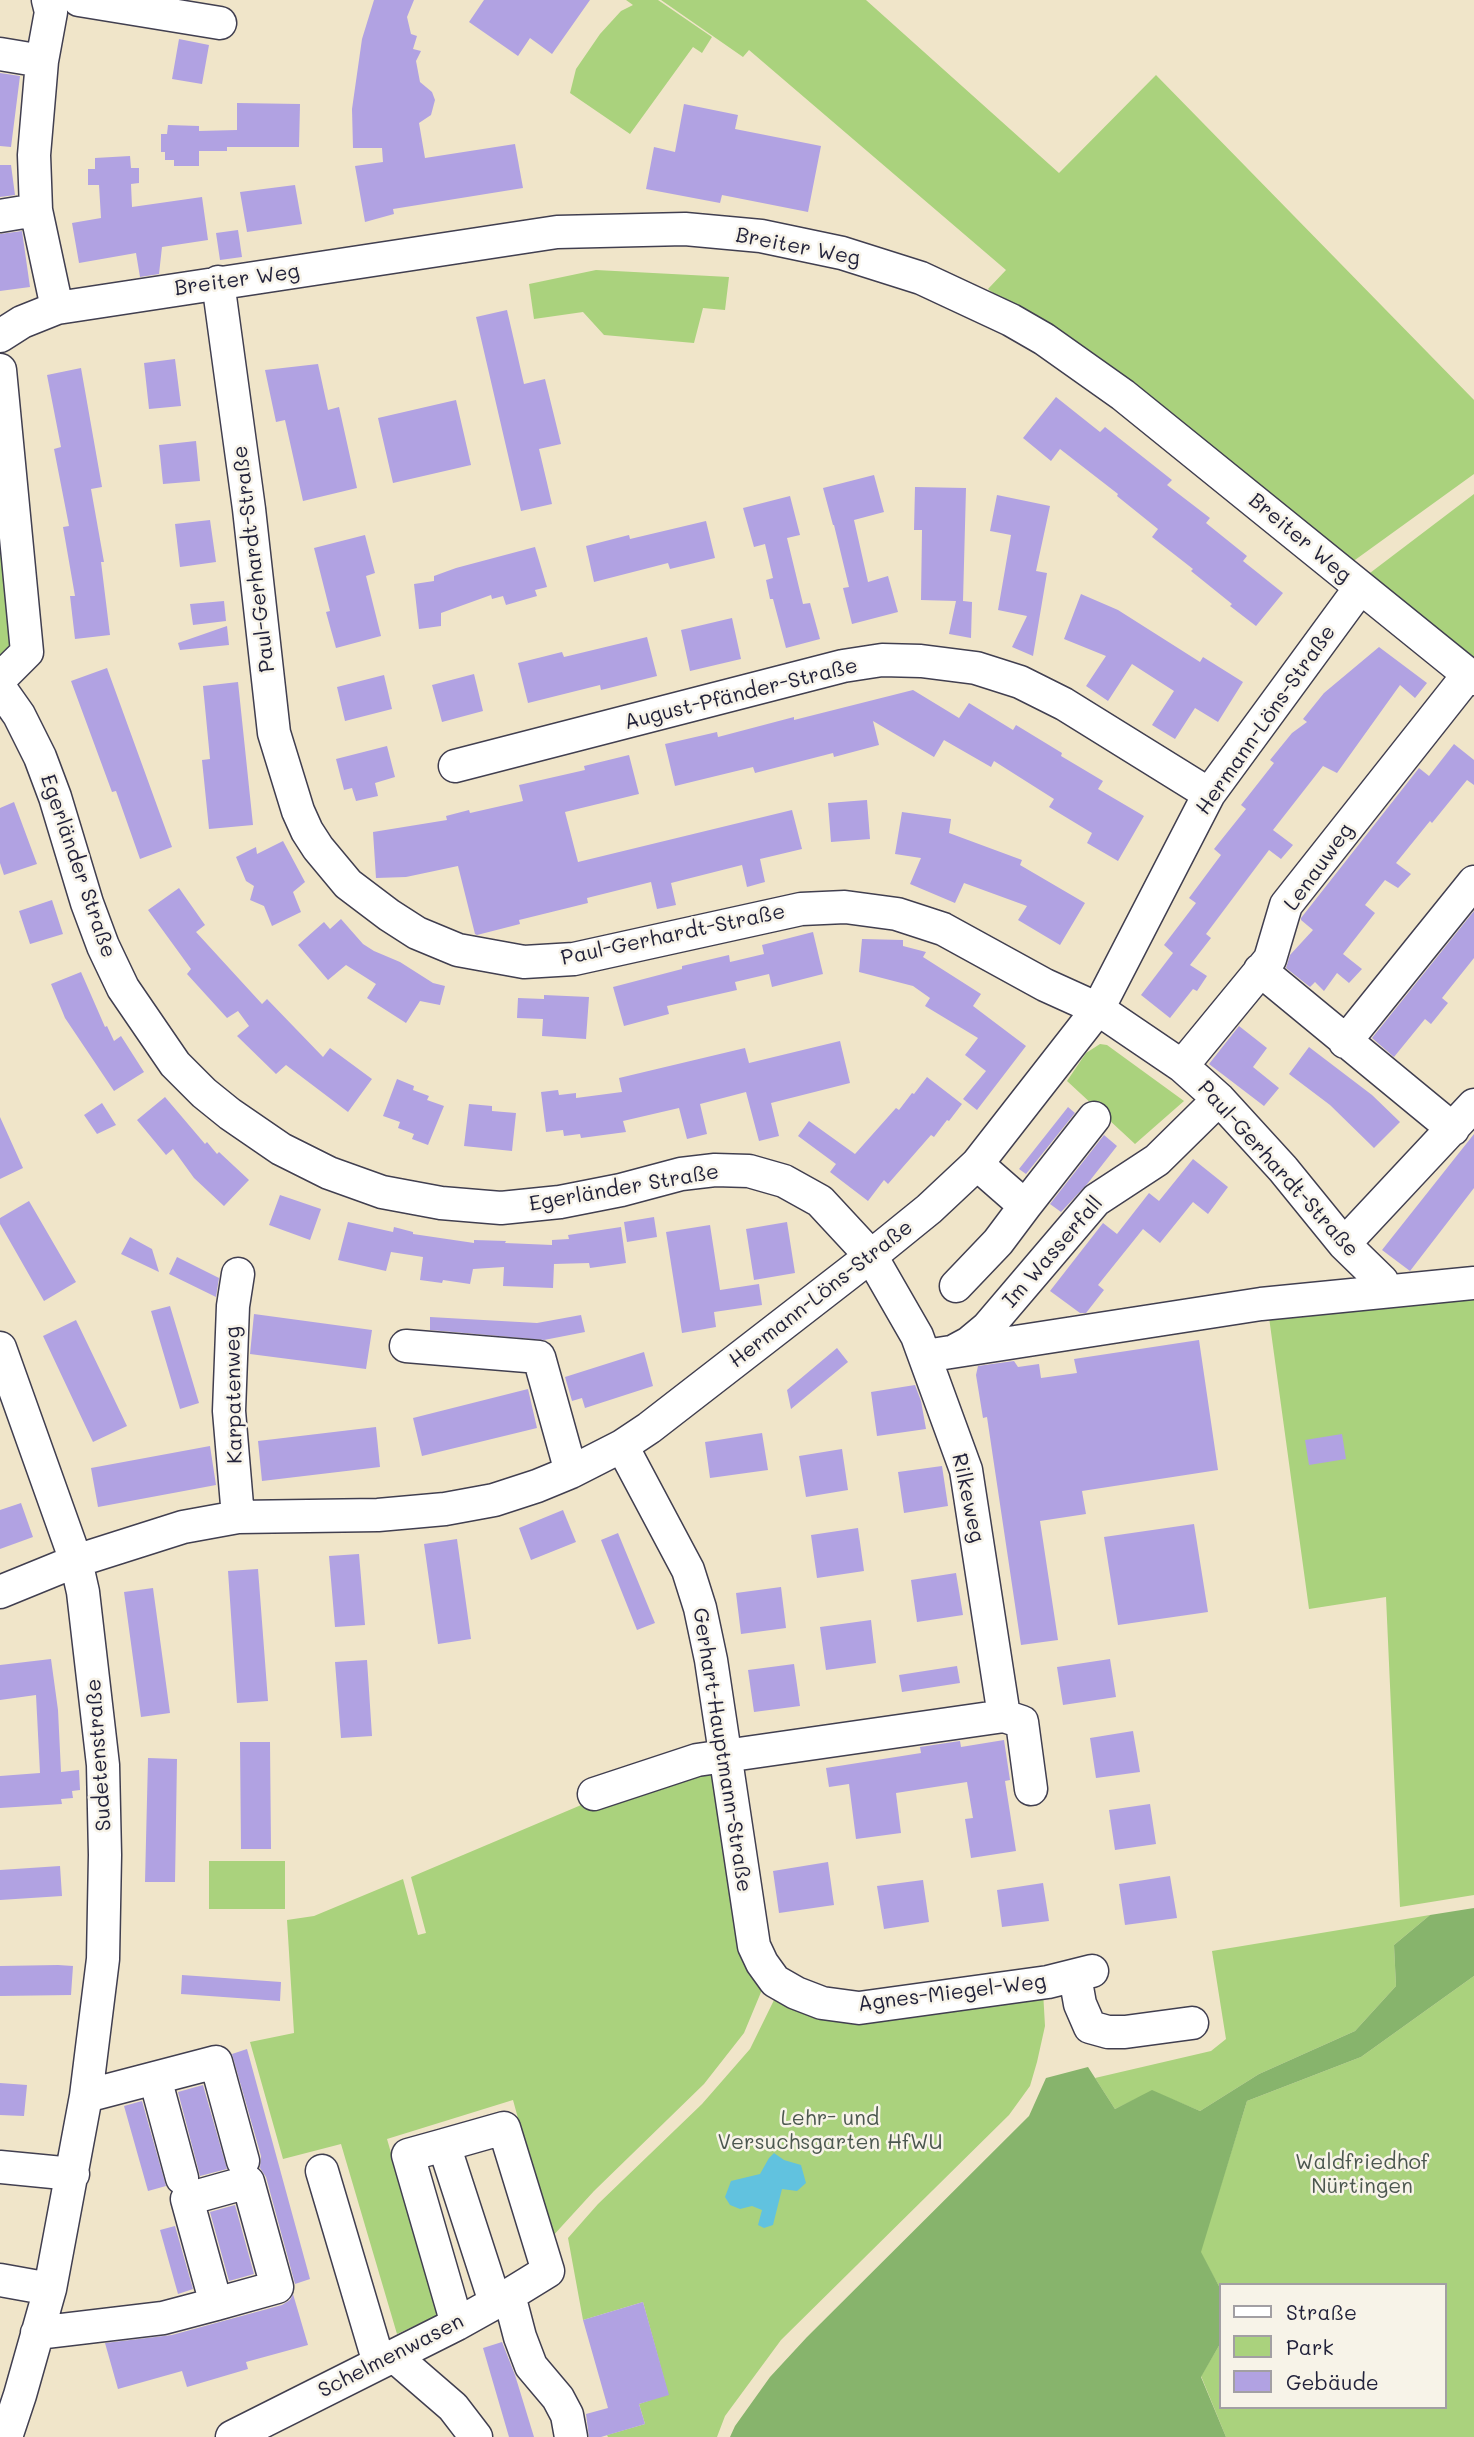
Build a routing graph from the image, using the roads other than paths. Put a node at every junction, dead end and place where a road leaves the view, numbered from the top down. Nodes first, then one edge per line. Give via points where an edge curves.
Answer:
1 (58, 1) edge
2 (220, 23) dead end
3 (0, 54) edge
4 (42, 61) junction
5 (36, 210) junction
6 (0, 216) edge
7 (218, 282) junction
8 (57, 308) junction
9 (0, 336) edge
10 (0, 370) edge
11 (1360, 588) junction
12 (1471, 677) edge
13 (0, 679) edge
14 (0, 688) edge
15 (455, 765) dead end
16 (1209, 794) junction
17 (1474, 882) edge
18 (1260, 970) junction
19 (1098, 1009) junction
20 (1345, 1042) junction
21 (1182, 1066) junction
22 (1219, 1099) junction
23 (1474, 1105) edge
24 (1094, 1118) dead end
25 (1453, 1129) junction
26 (977, 1164) junction
27 (1025, 1206) junction
28 (1345, 1244) junction
29 (871, 1256) junction
30 (238, 1274) dead end
31 (1382, 1281) dead end
32 (1474, 1283) edge
33 (956, 1286) dead end
34 (406, 1346) dead end
35 (0, 1348) edge
36 (938, 1354) junction
37 (621, 1446) junction
38 (571, 1472) junction
39 (238, 1517) junction
40 (76, 1562) junction
41 (0, 1592) edge
42 (1004, 1716) junction
43 (724, 1755) junction
44 (1031, 1789) dead end
45 (594, 1794) dead end
46 (775, 1981) joint
47 (1192, 2023) dead end
48 (155, 2078) junction
49 (86, 2096) junction
50 (444, 2145) junction
51 (243, 2161) dead end
52 (0, 2167) edge
53 (322, 2171) dead end
54 (73, 2175) junction
55 (182, 2178) dead end
56 (0, 2280) edge
57 (50, 2289) junction
58 (502, 2298) junction
59 (216, 2304) dead end
60 (457, 2324) junction
61 (37, 2333) junction
62 (387, 2359) junction
63 (10, 2393) edge
64 (6, 2437) edge
65 (232, 2437) edge
66 (476, 2437) edge
67 (571, 2437) edge

1 - 2 street
1 - 4 street via 51,12
3 - 4 street
4 - 5 street via 35,126
5 - 6 street
5 - 8 street
7 - 8 street, Breiter Weg
7 - 11 street, Breiter Weg via 557,232 685,229 761,236 842,253 921,278 1044,339 1123,396
7 - 19 street, Paul-Gerhardt-Straße via 274,733 307,831 348,884 417,933 458,950 524,962 574,959 801,909 845,907 897,914 943,929
8 - 9 street, Breiter Weg
10 - 13 street via 27,652
11 - 12 street, Breiter Weg
11 - 16 street, Hermann-Löns-Straße
12 - 18 street, Lenauweg via 1286,905 1270,959
14 - 29 street, Egerländer Straße via 40,757 87,903 123,988 175,1064 204,1093 281,1149 382,1192 501,1208 559,1202 681,1174 749,1171 784,1181 820,1201
15 - 16 street, August-Pfänder-Straße via 844,666 920,661 976,667 1020,682
16 - 19 street, Hermann-Löns-Straße
17 - 20 street
18 - 20 street
18 - 21 street, Lenauweg
19 - 21 street, Paul-Gerhardt-Straße
19 - 26 street, Hermann-Löns-Straße
20 - 25 street
21 - 22 street, Paul-Gerhardt-Straße
22 - 28 street, Paul-Gerhardt-Straße
22 - 36 street, Im Wasserfall via 1157,1160 1096,1200 987,1328 969,1343
23 - 25 street
24 - 27 street
25 - 28 street
26 - 27 street
26 - 29 street, Hermann-Löns-Straße
27 - 33 street
28 - 31 street, Paul-Gerhardt-Straße
29 - 36 street, Rilkeweg via 917,1336
29 - 37 street, Hermann-Löns-Straße
30 - 39 street, Karpatenweg via 229,1411
32 - 36 street via 1261,1304
34 - 38 street via 539,1357
35 - 40 street, Sudetenstraße
36 - 42 street, Rilkeweg via 966,1470
37 - 38 street, Hermann-Löns-Straße
37 - 43 street, Gerhart-Hauptmann-Straße via 688,1570 711,1660
38 - 39 street, Hermann-Löns-Straße via 494,1500 445,1509
39 - 40 street, Hermann-Löns-Straße via 183,1527
40 - 41 street, Hermann-Löns-Straße
40 - 49 street, Sudetenstraße via 103,1765 106,1855 103,1959
42 - 43 street
42 - 44 street via 1021,1722
43 - 45 street
43 - 46 street, Gerhart-Hauptmann-Straße via 754,1946
46 - 47 street, Agnes-Miegel-Weg via 822,2003 859,2008 1084,1974 1083,2016 1090,2027 1125,2032
48 - 49 street
48 - 51 street via 216,2062
48 - 55 street
49 - 54 street, Sudetenstraße
50 - 58 street
50 - 58 street, Schelmenwasen via 504,2128 548,2271
50 - 60 street via 408,2155
52 - 54 street
53 - 62 street
54 - 57 street, Sudetenstraße
56 - 57 street
57 - 61 street, Sudetenstraße
58 - 60 street, Schelmenwasen
58 - 67 street via 531,2366 567,2415
59 - 61 street via 163,2318
60 - 62 street, Schelmenwasen
61 - 63 street, Sudetenstraße
62 - 65 street, Schelmenwasen
62 - 66 street via 453,2407
63 - 64 street, Sudetenstraße

